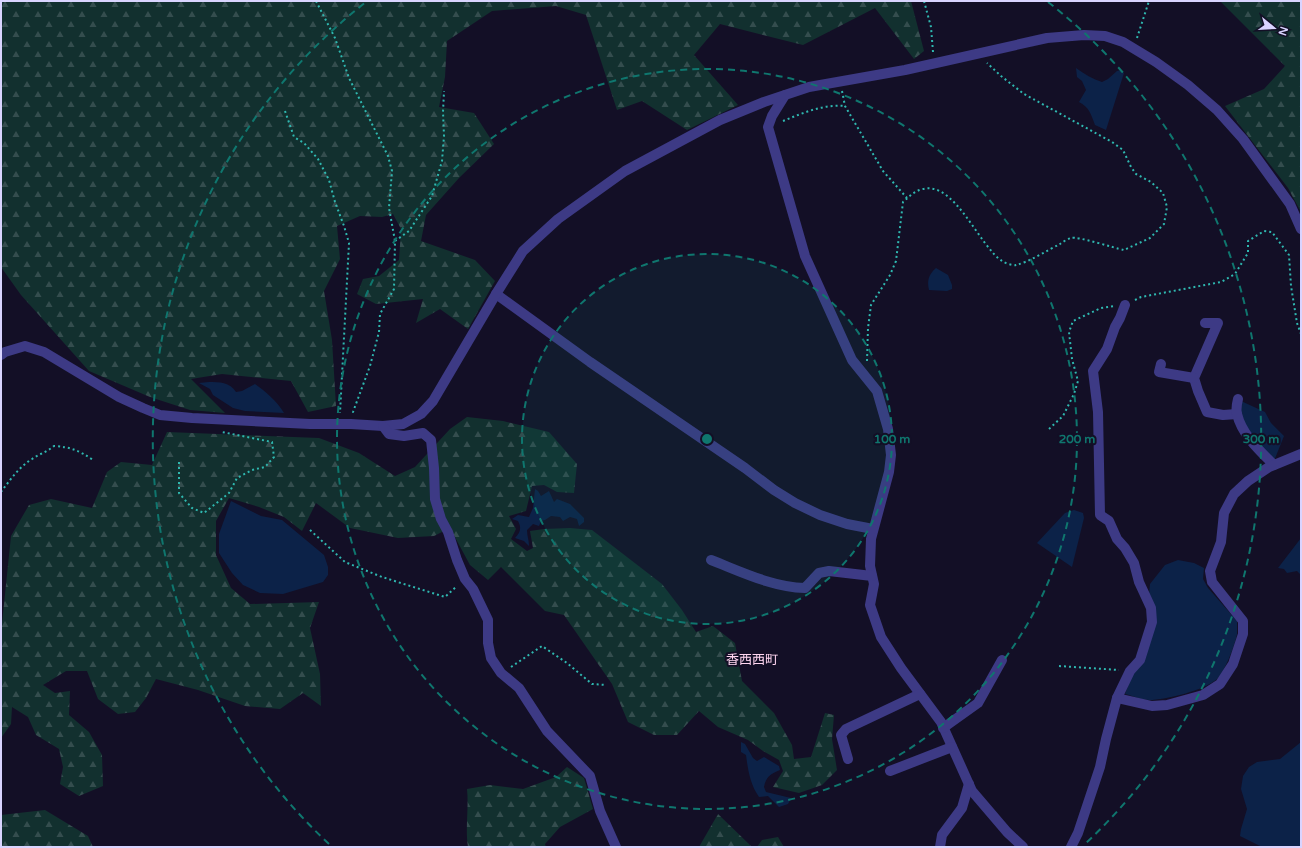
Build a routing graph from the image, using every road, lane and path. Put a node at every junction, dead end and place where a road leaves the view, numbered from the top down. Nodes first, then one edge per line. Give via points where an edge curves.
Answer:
1 (316, 1) edge
2 (924, 1) edge
3 (1149, 1) edge
4 (1134, 48) junction
5 (978, 54) junction
6 (934, 63) junction
7 (840, 82) junction
8 (444, 91) dead end
9 (785, 95) junction
10 (845, 106) junction
11 (285, 111) dead end
12 (768, 127) junction
13 (907, 198) junction
14 (1301, 229) edge
15 (395, 241) junction
16 (496, 294) junction
17 (1125, 305) junction
18 (1205, 323) dead end
19 (1301, 334) edge
20 (1, 355) edge
21 (1161, 364) dead end
22 (1194, 378) junction
23 (866, 379) junction
24 (1238, 398) dead end
25 (1237, 414) junction
26 (383, 426) junction
27 (1049, 429) dead end
28 (220, 431) dead end
29 (1301, 454) edge
30 (93, 460) dead end
31 (179, 462) dead end
32 (1274, 465) junction
33 (1, 492) edge
34 (873, 528) junction
35 (310, 530) dead end
36 (711, 560) dead end
37 (872, 576) junction
38 (465, 579) junction
39 (1002, 660) dead end
40 (1059, 666) dead end
41 (1130, 671) junction
42 (502, 673) junction
43 (606, 685) dead end
44 (920, 694) junction
45 (1117, 698) junction
46 (943, 728) junction
47 (952, 747) junction
48 (848, 759) dead end
49 (890, 771) dead end
50 (969, 784) junction
51 (616, 847) edge
52 (940, 847) edge
53 (1023, 847) edge
54 (1071, 847) edge

1 - 15 path via 335,38 349,78 388,156 392,172 389,208
2 - 6 path via 931,27
3 - 4 path
4 - 5 street via 1105,36 1084,35 1047,38
4 - 14 street via 1188,85 1217,110 1267,170 1290,204
5 - 6 street
5 - 13 path via 1024,94 1123,150 1136,174 1151,182 1162,193 1168,207 1164,224 1150,238 1124,250 1089,240 1071,238 1015,266 1003,262 994,254 956,204 944,194 931,188 913,192
6 - 7 street
7 - 9 street via 809,87
7 - 10 path
8 - 15 path via 442,161 432,196 409,231
9 - 12 street
9 - 16 street via 720,120 624,172 558,219 523,251
10 - 12 path via 834,105 813,109
10 - 13 path via 883,171
11 - 15 path via 294,137 318,159 330,180 349,243 340,413 353,412 370,366 379,332 380,314 394,289
12 - 23 street via 805,256 852,360
13 - 23 path via 903,202 896,261 871,305
16 - 26 street via 433,400 422,414 403,424
16 - 34 street via 774,490 820,515 847,524
17 - 19 path via 1141,297 1221,282 1235,274 1248,253 1248,241 1264,231 1272,232 1289,255 1291,286
17 - 27 path via 1101,308 1073,321 1069,332 1072,360 1078,381 1063,416
17 - 41 street via 1107,348 1093,371 1098,412 1100,515 1109,521 1117,539 1134,563 1139,582 1151,608 1152,622 1140,660
18 - 22 street via 1218,323
20 - 26 street via 25,346 44,352 118,397 160,415
21 - 22 street via 1159,372
22 - 25 street via 1207,412
23 - 34 street via 877,391 888,429 891,456
24 - 25 street
25 - 32 street via 1255,445
26 - 38 street via 389,434 423,434 431,440 435,499
28 - 31 path via 272,442 274,457 266,467 252,470 237,478 229,493 204,513 192,508 179,493
29 - 32 street
30 - 33 path via 81,452 54,446 17,471
32 - 45 street via 1248,481 1234,494 1224,513 1221,542 1210,571 1212,582 1243,621 1243,634 1233,664 1220,684 1203,695 1167,705 1152,706
34 - 37 street via 870,566
35 - 38 path via 344,562 445,597
36 - 37 street via 774,584 792,588 805,588 819,574 830,571
37 - 44 street via 874,584 870,605 881,637
38 - 42 street via 473,589 488,620 491,658
39 - 46 street via 978,703
40 - 41 path
41 - 45 street
42 - 43 path via 542,646 592,684
42 - 51 street via 519,688 547,731 590,776 600,811
44 - 46 street
44 - 48 street via 846,729 841,735
45 - 54 street via 1100,767
46 - 47 street
47 - 49 street
47 - 50 street
50 - 52 street via 962,808 942,836
50 - 53 street via 987,810

